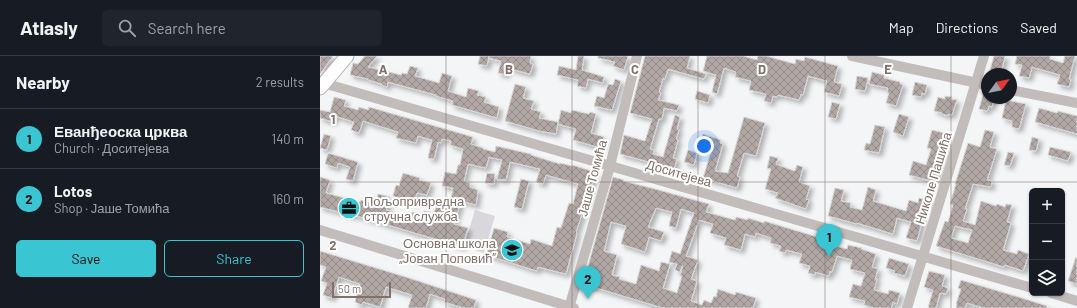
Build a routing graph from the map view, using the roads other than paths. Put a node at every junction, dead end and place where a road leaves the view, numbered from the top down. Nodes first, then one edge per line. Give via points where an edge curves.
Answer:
1 (347, 56) edge
2 (637, 56) edge
3 (852, 56) edge
4 (984, 56) edge
5 (976, 82) junction
6 (981, 83) edge
7 (321, 85) edge
8 (1017, 91) edge
9 (1077, 104) edge
10 (610, 166) junction
11 (320, 230) edge
12 (923, 256) junction
13 (1029, 287) edge
14 (1061, 296) edge
15 (1077, 301) edge
16 (571, 308) edge
17 (907, 308) edge

1 - 7 main road
2 - 10 street, Јаше Томића
3 - 5 street
4 - 5 street, Николе Пашића
5 - 6 street
5 - 12 street, Николе Пашића
7 - 10 street, Доситејева
8 - 9 street
10 - 12 street, Доситејева
10 - 16 street, Јаше Томића
11 - 16 street
12 - 13 street, Доситејева
12 - 17 street, Николе Пашића
14 - 15 street

